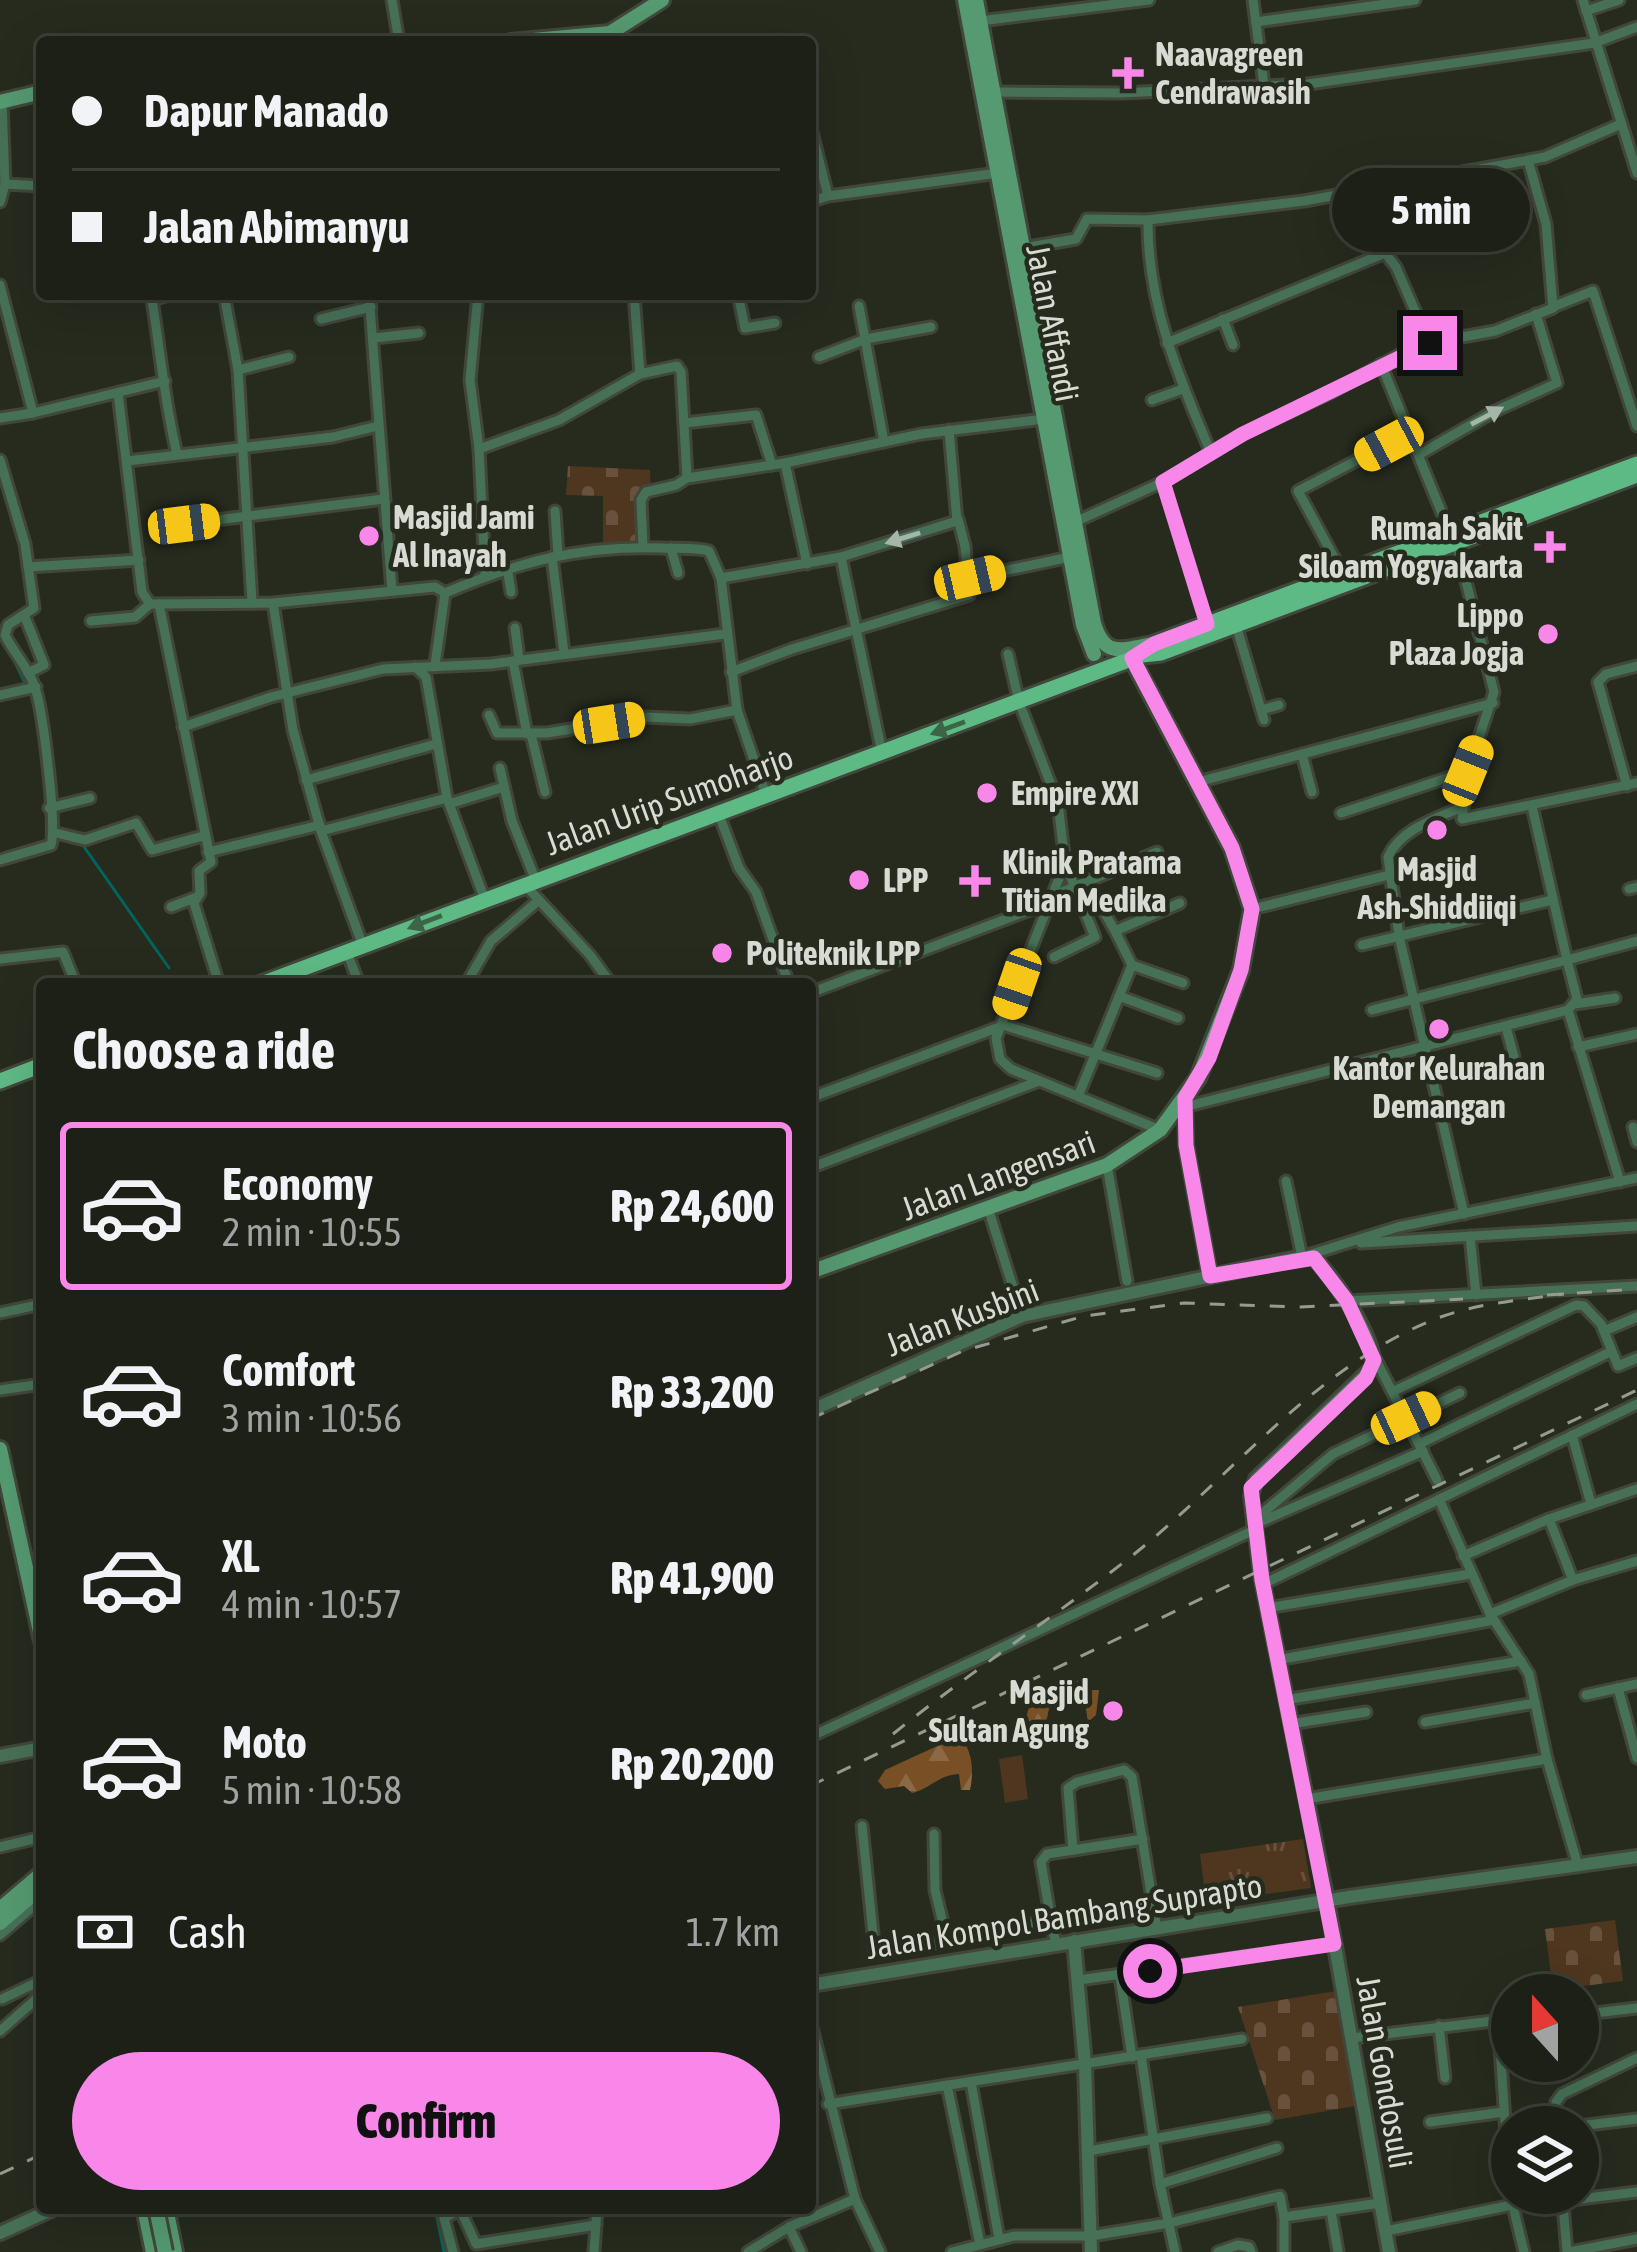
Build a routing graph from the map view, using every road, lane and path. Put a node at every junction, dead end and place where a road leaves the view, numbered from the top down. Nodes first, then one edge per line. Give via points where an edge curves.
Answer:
1 (392, 0) edge
2 (662, 0) edge
3 (965, 0) edge
4 (976, 0) edge
5 (1149, 0) edge
6 (1253, 0) edge
7 (1415, 0) edge
8 (1618, 0) edge
9 (1584, 6) edge
10 (980, 21) junction
11 (1256, 22) junction
12 (1637, 27) edge
13 (398, 36) edge
14 (577, 36) edge
15 (1594, 43) junction
16 (1264, 85) junction
17 (36, 93) edge
18 (988, 93) junction
19 (1, 102) edge
20 (1621, 124) junction
21 (1528, 160) junction
22 (816, 161) edge
23 (998, 173) junction
24 (1637, 173) edge
25 (5, 184) junction
26 (36, 186) edge
27 (828, 196) junction
28 (816, 200) edge
29 (0, 202) edge
30 (1148, 220) junction
31 (1018, 249) junction
32 (0, 285) edge
33 (152, 300) edge
34 (225, 300) edge
35 (369, 300) edge
36 (477, 300) edge
37 (634, 300) edge
38 (739, 300) edge
39 (1555, 305) junction
40 (859, 306) dead end
41 (370, 308) junction
42 (1536, 314) junction
43 (322, 319) dead end
44 (1223, 319) junction
45 (775, 323) dead end
46 (931, 327) dead end
47 (418, 333) dead end
48 (374, 338) junction
49 (866, 339) junction
50 (1167, 343) junction
51 (1430, 343) junction
52 (1234, 345) dead end
53 (819, 356) dead end
54 (289, 357) dead end
55 (1381, 364) junction
56 (238, 370) junction
57 (640, 374) junction
58 (164, 381) junction
59 (1184, 388) junction
60 (118, 393) junction
61 (1152, 400) dead end
62 (34, 413) junction
63 (0, 418) edge
64 (1050, 418) junction
65 (684, 423) junction
66 (379, 426) junction
67 (1637, 426) edge
68 (949, 430) junction
69 (1409, 433) junction
70 (884, 442) junction
71 (243, 446) junction
72 (479, 449) junction
73 (1211, 453) junction
74 (177, 454) junction
75 (1420, 454) junction
76 (0, 460) edge
77 (128, 461) junction
78 (785, 463) junction
79 (1637, 464) edge
80 (772, 465) junction
81 (1637, 475) edge
82 (687, 478) junction
83 (1163, 482) junction
84 (384, 500) junction
85 (555, 512) dead end
86 (248, 516) junction
87 (958, 519) junction
88 (1075, 522) junction
89 (184, 524) dead end
90 (1453, 538) junction
91 (643, 547) junction
92 (671, 548) junction
93 (1076, 555) junction
94 (555, 556) junction
95 (841, 557) junction
96 (139, 560) junction
97 (807, 564) junction
98 (28, 567) junction
99 (507, 567) junction
100 (677, 573) dead end
101 (484, 574) junction
102 (1342, 574) junction
103 (721, 578) junction
104 (970, 578) junction
105 (392, 591) junction
106 (445, 592) junction
107 (511, 592) dead end
108 (1301, 595) junction
109 (252, 602) junction
110 (273, 603) junction
111 (155, 604) junction
112 (25, 617) junction
113 (91, 621) dead end
114 (1094, 623) junction
115 (1207, 624) junction
116 (1236, 625) junction
117 (514, 628) dead end
118 (856, 632) junction
119 (725, 634) junction
120 (564, 653) junction
121 (1008, 654) dead end
122 (1094, 654) junction
123 (1137, 655) junction
124 (516, 660) junction
125 (435, 665) junction
126 (414, 666) junction
127 (1637, 666) edge
128 (731, 672) junction
129 (28, 673) junction
130 (1080, 679) junction
131 (32, 688) junction
132 (287, 692) junction
133 (0, 695) edge
134 (1019, 702) junction
135 (1493, 703) junction
136 (1279, 705) dead end
137 (737, 710) junction
138 (490, 715) dead end
139 (183, 727) junction
140 (529, 734) junction
141 (436, 744) junction
142 (882, 752) junction
143 (1302, 754) junction
144 (500, 769) dead end
145 (1468, 771) junction
146 (306, 780) junction
147 (1198, 782) junction
148 (1632, 785) edge
149 (504, 787) junction
150 (1312, 791) dead end
151 (545, 793) dead end
152 (766, 795) junction
153 (90, 798) dead end
154 (448, 801) junction
155 (1532, 806) junction
156 (50, 808) junction
157 (1460, 808) junction
158 (718, 812) junction
159 (1341, 813) dead end
160 (321, 828) junction
161 (54, 836) junction
162 (203, 836) junction
163 (208, 852) junction
164 (1156, 852) dead end
165 (0, 860) edge
166 (1064, 863) junction
167 (1389, 875) junction
168 (531, 883) junction
169 (1076, 888) junction
170 (197, 897) junction
171 (485, 900) junction
172 (539, 900) junction
173 (1552, 900) junction
174 (1047, 901) junction
175 (1180, 903) dead end
176 (171, 908) dead end
177 (1252, 909) junction
178 (1085, 911) junction
179 (1114, 931) junction
180 (1399, 936) junction
181 (1637, 940) edge
182 (1362, 945) dead end
183 (355, 949) junction
184 (1054, 958) dead end
185 (0, 959) edge
186 (1567, 960) junction
187 (1132, 965) junction
188 (74, 978) edge
189 (217, 978) edge
190 (277, 978) edge
191 (358, 978) edge
192 (469, 978) edge
193 (606, 978) edge
194 (787, 978) edge
195 (1184, 982) dead end
196 (816, 991) edge
197 (1119, 996) junction
198 (1615, 998) dead end
199 (1416, 999) junction
200 (1572, 1007) junction
201 (1372, 1010) dead end
202 (1178, 1018) dead end
203 (1003, 1025) junction
204 (1506, 1027) junction
205 (1637, 1034) edge
206 (1428, 1045) junction
207 (1579, 1047) junction
208 (1095, 1054) junction
209 (1514, 1057) dead end
210 (36, 1067) edge
211 (1157, 1073) dead end
212 (0, 1081) edge
213 (1039, 1081) junction
214 (1079, 1094) junction
215 (816, 1096) edge
216 (1185, 1103) junction
217 (1633, 1127) dead end
218 (1160, 1130) junction
219 (1637, 1142) edge
220 (1107, 1165) junction
221 (816, 1166) edge
222 (1637, 1178) edge
223 (1286, 1180) dead end
224 (1620, 1182) junction
225 (988, 1208) junction
226 (1464, 1214) junction
227 (1637, 1226) edge
228 (1470, 1236) junction
229 (1346, 1244) junction
230 (1302, 1258) junction
231 (816, 1270) edge
232 (1210, 1276) junction
233 (1127, 1281) dead end
234 (1637, 1286) edge
235 (1476, 1295) junction
236 (1347, 1301) junction
237 (36, 1305) edge
238 (0, 1313) edge
239 (1022, 1316) junction
240 (1637, 1317) edge
241 (1604, 1331) junction
242 (1610, 1352) junction
243 (1373, 1354) junction
244 (1637, 1358) edge
245 (36, 1385) edge
246 (0, 1390) edge
247 (1394, 1391) junction
248 (1460, 1393) dead end
249 (1637, 1404) edge
250 (816, 1406) edge
251 (1406, 1418) junction
252 (1572, 1435) junction
253 (1421, 1448) junction
254 (0, 1449) edge
255 (1437, 1480) dead end
256 (1637, 1489) edge
257 (1439, 1499) junction
258 (1591, 1504) junction
259 (1549, 1519) junction
260 (1254, 1525) junction
261 (1463, 1556) junction
262 (1637, 1561) edge
263 (34, 1564) edge
264 (1470, 1574) junction
265 (1573, 1580) junction
266 (1263, 1584) junction
267 (1268, 1608) junction
268 (1492, 1617) junction
269 (1277, 1660) junction
270 (1521, 1661) junction
271 (1637, 1684) edge
272 (1618, 1688) junction
273 (1586, 1695) dead end
274 (1285, 1700) junction
275 (1535, 1703) junction
276 (1366, 1712) dead end
277 (1424, 1722) dead end
278 (1290, 1724) junction
279 (816, 1734) edge
280 (36, 1749) edge
281 (0, 1756) edge
282 (1637, 1757) edge
283 (1547, 1759) junction
284 (1306, 1799) junction
285 (862, 1826) dead end
286 (934, 1834) dead end
287 (36, 1838) edge
288 (1143, 1839) junction
289 (0, 1847) edge
290 (1073, 1850) junction
291 (1637, 1857) edge
292 (1578, 1866) junction
293 (36, 1879) edge
294 (36, 1896) edge
295 (36, 1897) edge
296 (1327, 1901) junction
297 (1154, 1905) junction
298 (0, 1910) edge
299 (1051, 1921) junction
300 (0, 1923) edge
301 (1157, 1929) junction
302 (0, 1934) edge
303 (953, 1939) junction
304 (1074, 1941) junction
305 (1056, 1944) junction
306 (1334, 1944) junction
307 (956, 1960) junction
308 (1120, 1976) junction
309 (1079, 1980) junction
310 (36, 1983) edge
311 (816, 1983) edge
312 (2, 1999) edge
313 (36, 1999) edge
314 (1637, 2008) edge
315 (1599, 2012) edge
316 (1491, 2021) edge
317 (1439, 2026) junction
318 (0, 2031) edge
319 (1351, 2038) junction
320 (1242, 2039) dead end
321 (816, 2048) edge
322 (1137, 2056) junction
323 (1637, 2058) edge
324 (1085, 2066) junction
325 (1445, 2078) dead end
326 (970, 2082) junction
327 (947, 2085) junction
328 (828, 2104) junction
329 (1556, 2106) edge
330 (1491, 2115) edge
331 (1268, 2118) dead end
332 (1637, 2119) edge
333 (1430, 2122) dead end
334 (1599, 2124) edge
335 (1154, 2141) junction
336 (1276, 2149) dead end
337 (1089, 2151) junction
338 (1160, 2184) junction
339 (1637, 2192) edge
340 (1599, 2195) edge
341 (855, 2199) junction
342 (1381, 2203) junction
343 (1491, 2209) edge
344 (1331, 2211) junction
345 (42, 2214) edge
346 (145, 2214) edge
347 (157, 2214) edge
348 (452, 2214) edge
349 (463, 2214) edge
350 (597, 2214) edge
351 (1514, 2214) edge
352 (1564, 2214) edge
353 (167, 2215) edge
354 (1284, 2217) junction
355 (1168, 2223) junction
356 (596, 2224) junction
357 (148, 2227) junction
358 (789, 2227) junction
359 (1386, 2231) junction
360 (0, 2233) edge
361 (1091, 2236) junction
362 (999, 2239) junction
363 (1637, 2239) edge
364 (980, 2244) junction
365 (153, 2252) edge
366 (165, 2252) edge
367 (175, 2252) edge
368 (453, 2252) edge
369 (596, 2252) edge
370 (748, 2252) edge
371 (801, 2252) edge
372 (880, 2252) edge
373 (952, 2252) edge
374 (1091, 2252) edge
375 (1175, 2252) edge
376 (1218, 2252) edge
377 (1251, 2252) edge
378 (1284, 2252) edge
379 (1338, 2252) edge
380 (1389, 2252) edge
381 (1524, 2252) edge
382 (1568, 2252) edge

1 - 13 street
2 - 14 main road via 610,33
3 - 18 main road, Jalan Affandi
4 - 10 main road, Jalan Affandi
5 - 10 street
6 - 11 street
7 - 11 street
8 - 9 street
9 - 15 street
10 - 18 main road, Jalan Affandi
11 - 16 street
12 - 15 street
15 - 16 street
15 - 20 street
16 - 18 street
17 - 19 main road
18 - 23 main road, Jalan Affandi
18 - 31 main road, Jalan Affandi
19 - 25 street
20 - 21 street
20 - 24 street
21 - 30 street
21 - 39 street
22 - 27 street
23 - 27 street
23 - 31 main road, Jalan Affandi
25 - 26 street
25 - 29 street
27 - 28 street
30 - 31 street via 1087,218 1076,239
30 - 50 street via 1149,268
31 - 64 main road, Jalan Affandi
32 - 62 street
33 - 58 street
34 - 56 street
35 - 41 street
36 - 72 street via 470,361
37 - 57 street
38 - 45 street via 745,328
39 - 42 street
39 - 67 street via 1593,291
40 - 49 street
41 - 43 street
41 - 48 street
42 - 51 street
75 -> 42 street via 1557,383
44 - 50 street
44 - 51 street via 1385,253
44 - 52 street
46 - 49 street
47 - 48 street
48 - 66 street
49 - 53 street
49 - 70 street
50 - 59 street
51 - 55 street
54 - 56 street
55 - 69 street
55 - 73 street
56 - 71 street
57 - 65 street via 680,368
57 - 72 street via 559,420
58 - 60 street
58 - 74 street
59 - 61 street
59 - 73 street
60 - 62 street
60 - 77 street
62 - 63 street
64 - 68 street
64 - 88 main road, Jalan Affandi
64 - 93 main road, Jalan Affandi
65 - 80 street via 756,415
65 - 82 street
66 - 71 street
66 - 84 street
68 - 70 street
68 - 87 street
69 - 75 street
69 - 102 street via 1298,491
70 - 78 street
71 - 74 street
71 - 86 street
72 - 101 street
73 - 83 street
74 - 77 street
75 - 90 street
76 - 98 street
77 - 96 street
78 - 80 street
78 - 97 street
79 - 90 main road
80 - 82 street
81 - 90 main road
82 - 91 street via 646,492
83 - 88 street
83 - 115 street
84 - 86 street
84 - 105 street
85 - 94 street
86 - 89 street
86 - 109 street
87 -> 95 street
87 - 104 street
88 - 93 main road, Jalan Affandi
90 - 102 main road
90 - 108 main road
90 - 135 street
91 - 92 street
91 - 94 street
92 - 100 street
92 - 103 street via 709,551
93 - 104 street
93 - 114 main road, Jalan Affandi
93 - 122 main road, Jalan Affandi
94 - 99 street
94 - 120 street
95 - 97 street
95 - 118 street
96 - 98 street
96 - 111 street via 142,592
97 - 103 street
98 - 112 street via 34,608
99 - 101 street
99 - 107 street
101 - 106 street
102 - 108 main road
103 - 119 street
104 - 118 street via 969,596
105 - 106 street
105 - 110 street
106 - 125 street
108 - 115 main road
108 - 116 main road
109 - 110 street
109 - 111 street
110 - 132 street
111 - 113 street via 135,617
111 - 139 street
112 - 129 street via 44,665
112 - 129 street via 5,629
114 - 122 main road, Jalan Affandi
114 - 123 main road via 1102,644
115 - 123 main road
116 - 123 main road
116 - 136 street via 1262,715
117 - 124 street
118 - 128 street
118 - 142 street
119 - 120 street
119 - 128 street
120 - 124 street
121 - 134 street
122 - 123 main road
122 - 130 main road
123 - 130 main road, Jalan Urip Sumoharjo
123 - 147 main road
124 - 125 street
124 - 140 street
125 - 126 street
126 - 132 street
126 - 141 street via 426,677
127 - 148 street via 1602,676 1598,686
128 - 137 street
129 - 131 street
130 - 134 main road, Jalan Urip Sumoharjo
131 - 133 street
131 - 156 street via 49,759
132 - 139 street
132 - 146 street
134 -> 142 main road, Jalan Urip Sumoharjo
134 - 166 street via 1058,803
135 - 143 street
135 - 145 street
137 - 140 street
137 - 152 street
138 - 140 street via 497,734
139 - 162 street
140 - 151 street
141 - 146 street
141 - 154 street
142 - 152 main road, Jalan Urip Sumoharjo
143 - 147 street
143 - 150 street
144 - 149 street
145 - 157 street
145 - 159 street
146 - 160 street
147 - 177 main road
148 - 155 street
149 - 154 street
149 - 168 street
152 - 158 main road, Jalan Urip Sumoharjo
153 - 156 street
154 - 160 street
154 - 171 street
155 - 157 street via 1466,819
155 - 173 street
156 - 161 street
157 - 167 street via 1393,846
158 - 168 main road, Jalan Urip Sumoharjo
158 - 194 street
160 - 163 street
160 - 183 street
161 - 162 street via 85,840 136,824 152,850
161 - 165 street via 51,845
162 - 163 street
163 - 170 street
164 - 169 street
166 - 169 street
166 - 174 street
167 - 177 street
167 - 180 street
168 - 171 main road, Jalan Urip Sumoharjo
168 - 172 street
169 - 174 street
169 - 178 street
170 - 176 street
170 - 189 street
171 -> 183 main road, Jalan Urip Sumoharjo
172 - 192 street via 491,941
172 - 193 street
173 - 180 street
173 - 186 street
174 - 196 street
174 - 203 street
175 - 179 street
177 - 216 main road, Jalan Langensari via 1241,970
178 - 179 street via 1102,908
178 - 184 street via 1094,939
179 - 187 street
180 - 182 street
180 - 199 street
181 - 186 street
183 - 190 main road, Jalan Urip Sumoharjo
183 - 191 street
185 - 188 street via 63,952
186 - 199 street
186 - 200 street
187 - 195 street
187 - 197 street
197 - 202 street
197 - 208 street
198 - 200 street
199 - 201 street
199 - 206 street
200 - 204 street
200 - 207 street
203 - 208 street
203 - 213 street via 1000,1058
203 - 215 street
204 - 206 street
204 - 209 street
205 - 207 street
206 - 216 street
206 - 226 street
207 - 224 street
208 - 211 street
208 - 214 street
210 - 212 main road
213 - 214 street
213 - 221 street
214 - 218 street
216 - 218 main road, Jalan Langensari
216 - 232 street
217 - 219 street
218 - 220 main road, Jalan Langensari
220 - 225 main road, Jalan Langensari
220 - 233 street
222 - 224 street
223 - 230 street
224 - 226 street
225 - 231 main road, Jalan Langensari
225 - 239 street
226 - 229 street
227 - 228 street
228 - 229 street
228 - 235 street
229 - 230 street
230 - 232 street, Jalan Kusbini
230 - 236 street via 1314,1258
232 - 239 street, Jalan Kusbini
234 - 235 street
235 - 236 street
236 - 243 street
237 - 238 street
239 - 250 street, Jalan Kusbini
240 - 241 street
241 - 242 street
241 - 247 street via 1576,1305
242 - 244 street via 1618,1366
242 - 253 street
243 - 247 street
243 - 260 street via 1366,1378 1256,1479
245 - 246 street
247 - 251 street
248 - 251 street
249 - 252 street
251 - 253 street
251 - 260 street via 1324,1460
252 - 257 street
252 - 258 street
253 - 255 street
253 - 260 street
254 - 263 main road
256 - 258 street
257 - 261 street
257 - 266 street
258 - 259 street
259 - 261 street
259 - 265 street
260 - 266 street, Jalan Gondosuli
260 - 279 street
261 - 264 street
262 - 265 street
264 - 267 street
264 - 268 street
265 - 268 street
266 - 267 street, Jalan Gondosuli
267 - 269 street, Jalan Gondosuli
268 - 269 street
268 - 270 street
269 - 274 street, Jalan Gondosuli
270 - 274 street
270 - 275 street
271 - 272 street
272 - 273 street
272 - 282 street
274 - 278 street, Jalan Gondosuli
275 - 277 street
275 - 283 street
276 - 278 street
278 - 284 street, Jalan Gondosuli
280 - 281 street
283 - 284 street
283 - 292 street
284 - 296 street, Jalan Gondosuli
285 - 303 street via 875,1953
286 - 303 street via 934,1890 942,1930
287 - 289 street
288 - 290 street
288 - 290 street via 1132,1777 1118,1771 1068,1788
288 - 297 street
290 - 299 street via 1042,1857
291 - 292 street, Jalan Kompol Bambang Suprapto
292 - 296 street, Jalan Kompol Bambang Suprapto
293 - 298 main road
294 - 300 main road
295 - 302 street
296 - 301 street, Jalan Kompol Bambang Suprapto
296 - 306 street, Jalan Gondosuli
297 - 299 street
297 - 301 street
299 - 303 street
299 - 305 street
301 - 304 street, Jalan Kompol Bambang Suprapto
303 - 307 street
304 - 305 street, Jalan Kompol Bambang Suprapto
304 - 309 street
305 - 307 street, Jalan Kompol Bambang Suprapto
306 - 308 street
306 - 319 street, Jalan Gondosuli
307 - 311 street, Jalan Kompol Bambang Suprapto
308 - 309 street
308 - 322 street
309 - 324 street
310 - 312 street
313 - 318 street
314 - 315 street
316 - 317 street
317 - 319 street
317 - 325 street
319 - 342 street, Jalan Gondosuli
320 - 322 street
321 - 328 street
322 - 324 street
322 - 335 street
323 - 329 street via 1565,2091
324 - 326 street
324 - 337 street
326 - 327 street
326 - 362 street
327 - 328 street
327 - 364 street
328 - 341 street
330 - 333 street
331 - 335 street
332 - 334 street
335 - 337 street
335 - 338 street
336 - 338 street
337 - 361 street
338 - 355 street
339 - 340 street
341 - 358 street
341 - 372 street
342 - 344 street
342 - 359 street, Jalan Gondosuli
343 - 359 street
344 - 354 street
344 - 379 street
345 - 360 street
346 - 357 main road
347 - 366 main road, bridge
348 - 368 street via 444,2218
349 - 356 street via 476,2244
350 - 356 street
351 - 381 street
352 - 382 street
353 - 357 street
353 - 367 main road
354 - 355 street via 1280,2196
354 - 378 street
355 - 361 street
355 - 375 street
356 - 369 street
357 - 365 main road
358 - 370 street
358 - 371 street
359 - 380 street, Jalan Gondosuli
361 - 362 street
361 - 374 street
362 - 364 street
363 - 382 street
364 - 373 street
376 - 377 street

